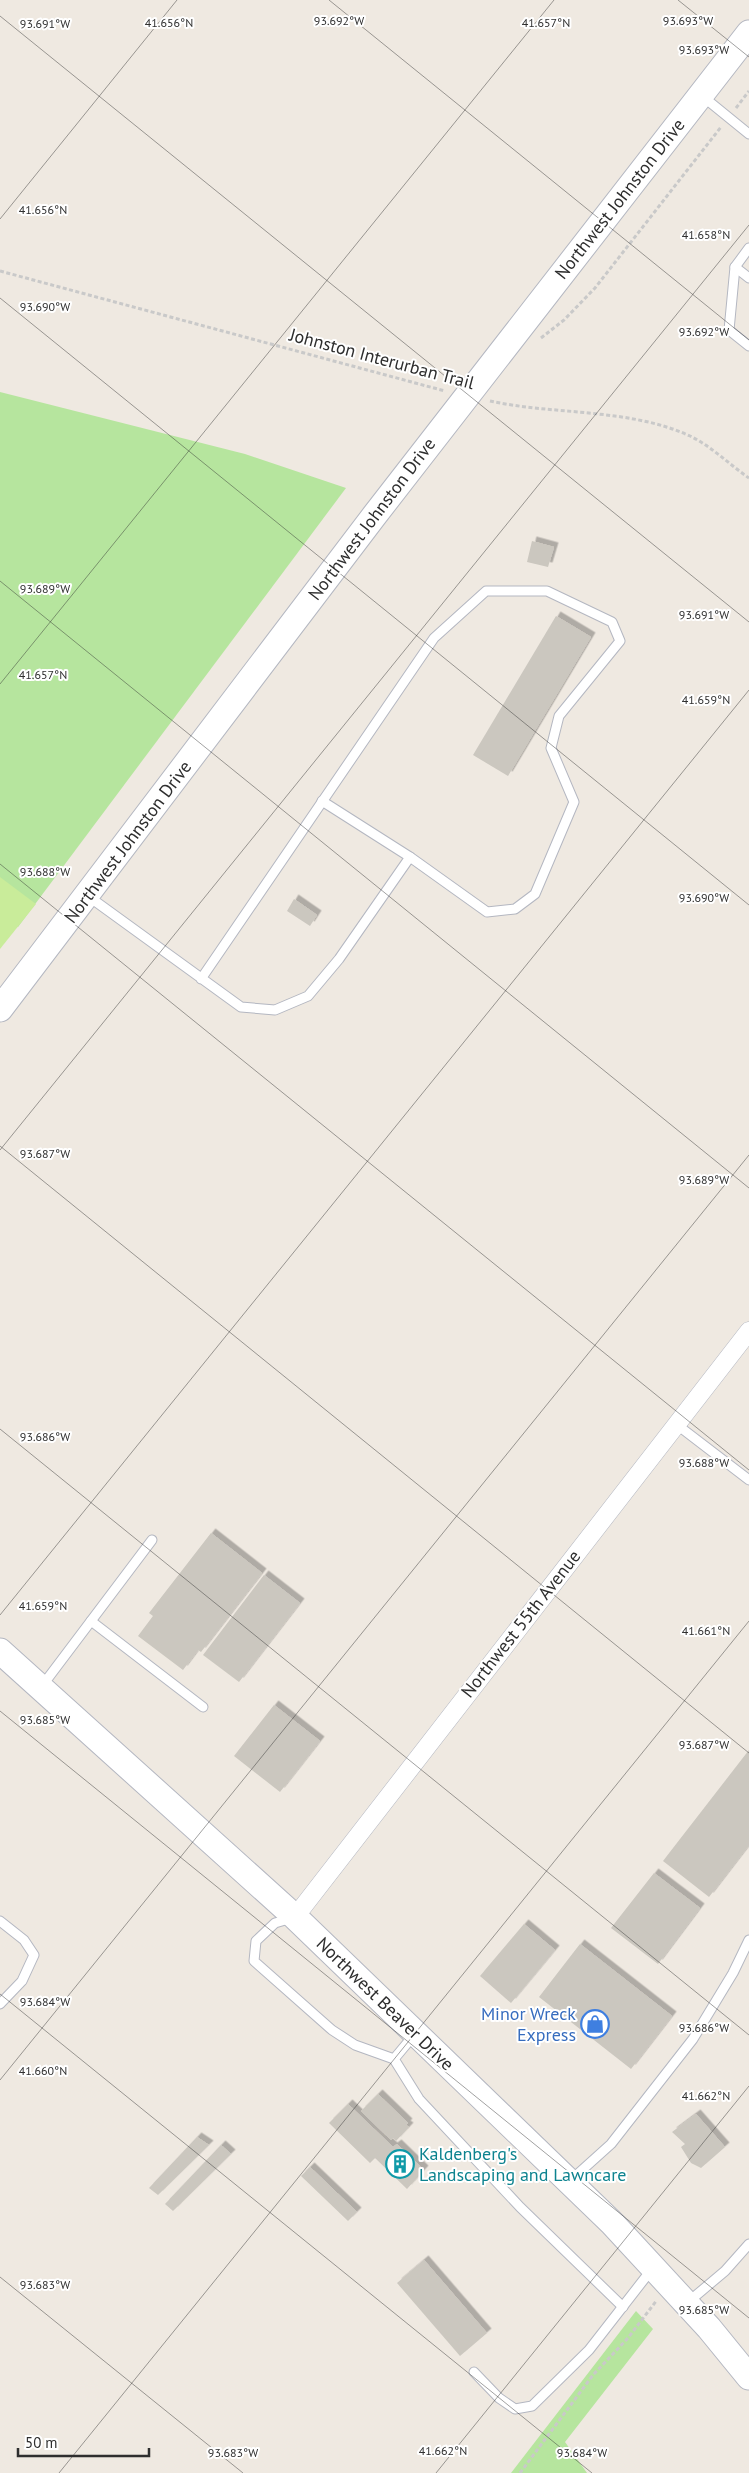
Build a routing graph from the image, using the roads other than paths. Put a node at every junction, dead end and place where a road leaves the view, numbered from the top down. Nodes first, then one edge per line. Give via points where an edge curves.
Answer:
1 (749, 33) edge
2 (701, 95) junction
3 (749, 134) edge
4 (749, 248) edge
5 (735, 267) junction
6 (749, 278) edge
7 (749, 346) edge
8 (322, 801) junction
9 (410, 857) junction
10 (88, 896) junction
11 (200, 979) junction
12 (0, 1009) edge
13 (749, 1331) edge
14 (676, 1424) junction
15 (749, 1480) edge
16 (152, 1540) dead end
17 (91, 1621) junction
18 (0, 1651) edge
19 (40, 1688) junction
20 (203, 1707) dead end
21 (295, 1917) junction
22 (0, 1921) edge
23 (749, 1940) edge
24 (0, 2004) edge
25 (415, 2033) junction
26 (394, 2059) junction
27 (569, 2181) junction
28 (749, 2244) edge
29 (662, 2276) junction
30 (687, 2303) junction
31 (623, 2307) junction
32 (474, 2372) dead end
33 (749, 2378) edge

1 - 2 street, Northwest Johnston Drive
2 - 3 lane
2 - 10 street, Northwest Johnston Drive via 477,398
4 - 5 lane
5 - 6 lane
5 - 7 lane via 729,330
8 - 9 lane
8 - 9 lane via 434,638 486,591 547,591 612,622 620,641 559,716 552,748 574,802 535,894 515,909 487,912
8 - 11 lane
9 - 11 lane via 339,959 308,996 276,1010 241,1007
10 - 11 lane
10 - 12 street, Northwest Johnston Drive
13 - 14 street, Northwest 55th Avenue
14 - 15 lane
14 - 21 street, Northwest 55th Avenue
16 - 17 lane
17 - 19 lane
17 - 20 lane
18 - 19 street, Northwest Beaver Drive
19 - 21 street, Northwest Beaver Drive
21 - 25 street, Northwest Beaver Drive
21 - 26 lane via 274,1923 256,1941 254,1961 332,2030 355,2044
22 - 24 lane via 24,1940 34,1955 22,1981
23 - 27 lane via 693,2039 612,2144
25 - 26 lane
25 - 27 street, Northwest Beaver Drive
26 - 31 lane via 419,2099 520,2207
27 - 29 street, Northwest Beaver Drive
28 - 30 lane via 725,2271
29 - 30 street, Northwest Beaver Drive
29 - 31 lane
30 - 33 street, Northwest Beaver Drive
31 - 32 lane via 589,2350 532,2406 515,2409 499,2398

